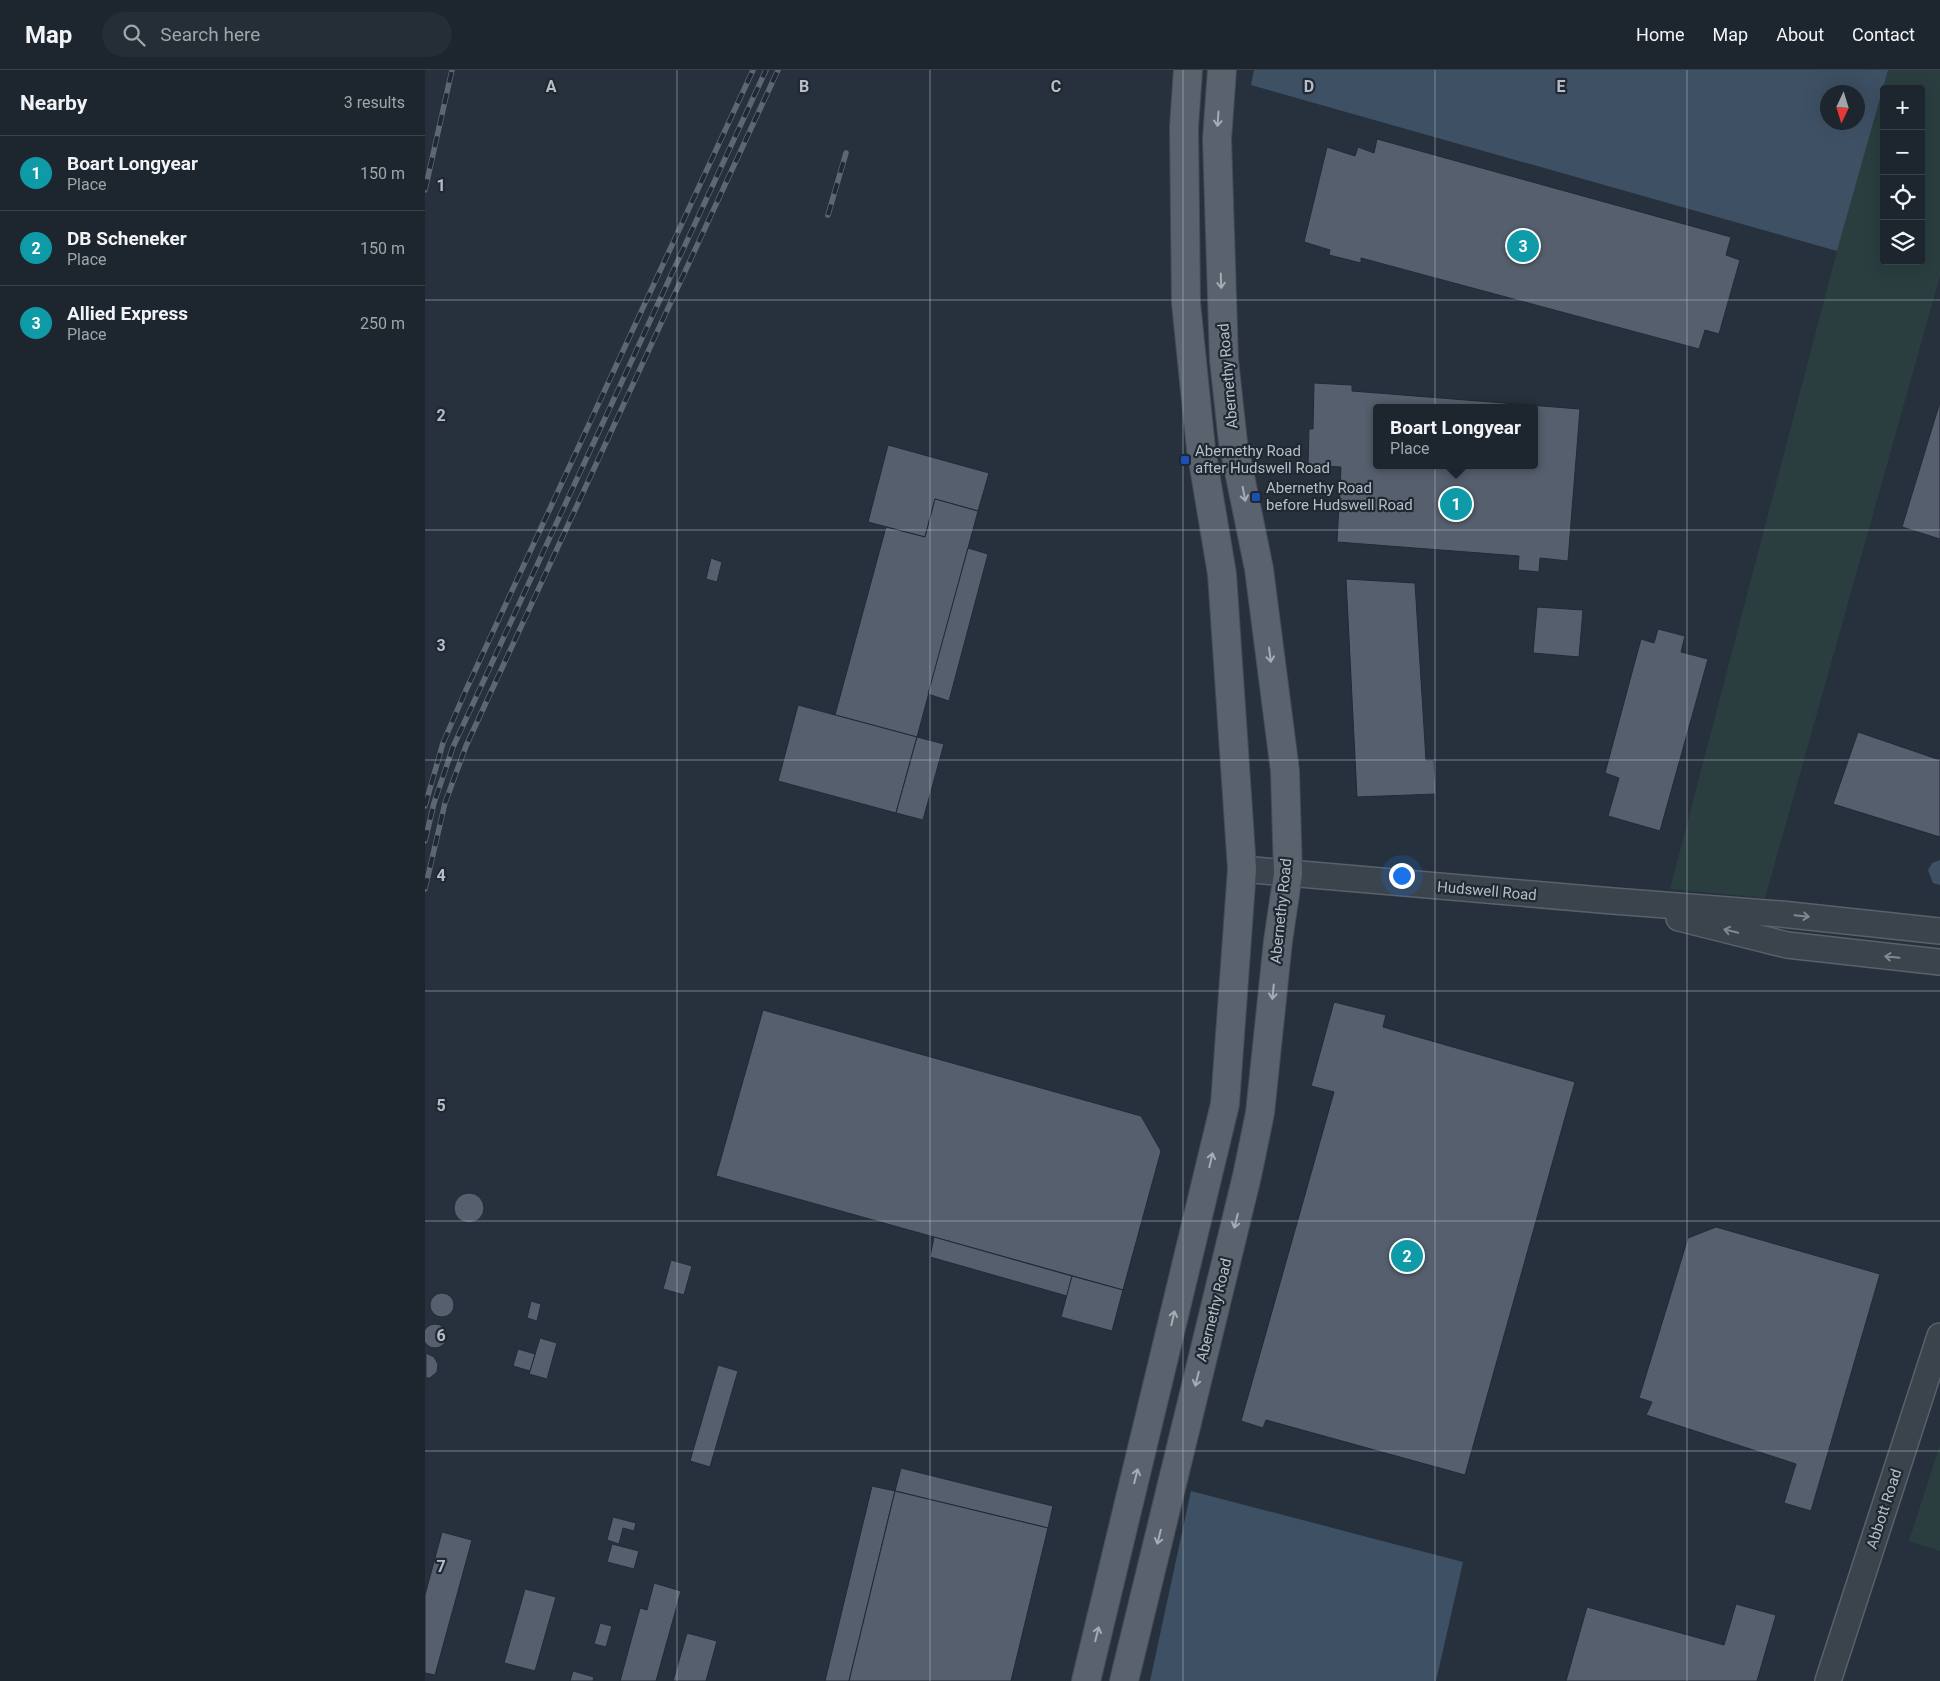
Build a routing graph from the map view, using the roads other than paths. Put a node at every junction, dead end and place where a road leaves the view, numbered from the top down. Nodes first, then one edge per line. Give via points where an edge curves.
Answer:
1 (1188, 70) edge
2 (1222, 70) edge
3 (1242, 869) junction
4 (1288, 874) junction
5 (1613, 902) junction
6 (1940, 931) edge
7 (1940, 962) edge
8 (1940, 1336) edge
9 (1086, 1681) edge
10 (1124, 1681) edge
11 (1828, 1681) edge

1 - 3 main road via 1184,127 1186,303 1201,449 1222,574
2 -> 4 main road, Abernethy Road via 1217,139 1224,360 1233,442 1259,569 1283,762
3 - 4 street, Hudswell Road
9 -> 3 main road via 1225,1104
4 - 5 street, Hudswell Road
4 -> 10 main road, Abernethy Road via 1260,1113
5 -> 6 street, Hudswell Road via 1781,914
7 -> 5 street, Hudswell Road via 1787,945
8 - 11 street, Abbott Road

